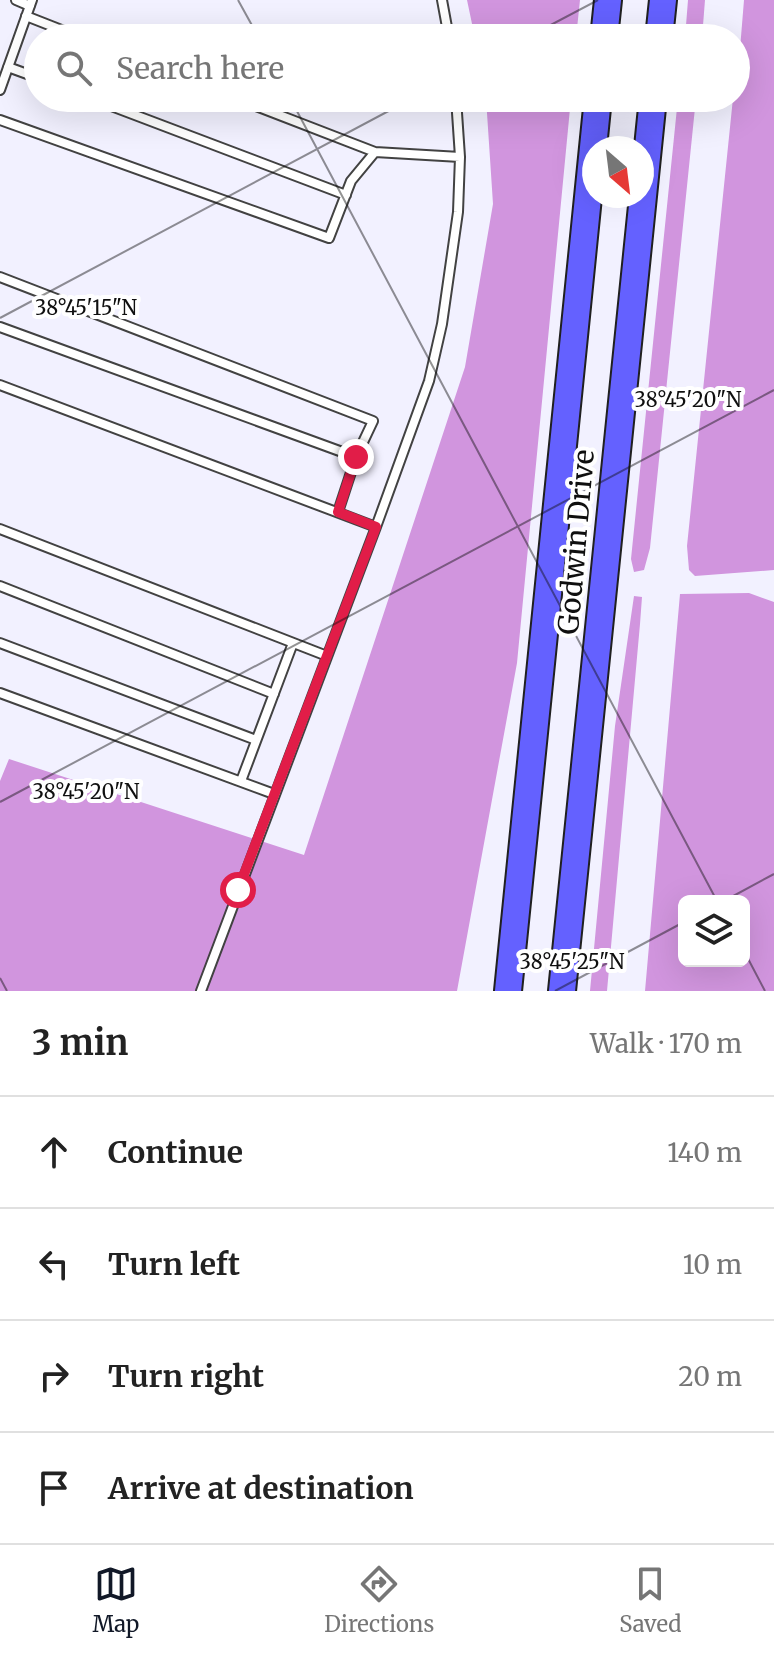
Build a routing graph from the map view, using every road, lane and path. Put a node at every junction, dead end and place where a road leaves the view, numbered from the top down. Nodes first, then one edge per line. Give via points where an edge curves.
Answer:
1 (16, 0) edge
2 (442, 0) edge
3 (608, 0) edge
4 (663, 0) edge
5 (31, 3) edge
6 (26, 16) junction
7 (46, 24) edge
8 (446, 24) edge
9 (605, 24) edge
10 (660, 24) edge
11 (8, 67) junction
12 (24, 73) edge
13 (0, 90) edge
14 (127, 112) edge
15 (271, 112) edge
16 (457, 112) edge
17 (597, 112) edge
18 (652, 112) edge
19 (0, 120) edge
20 (375, 152) junction
21 (460, 157) junction
22 (346, 195) junction
23 (0, 277) edge
24 (0, 327) edge
25 (0, 385) edge
26 (356, 457) junction
27 (338, 512) junction
28 (376, 527) junction
29 (0, 529) edge
30 (0, 586) edge
31 (0, 643) edge
32 (293, 643) junction
33 (327, 656) junction
34 (0, 693) edge
35 (274, 694) junction
36 (256, 740) junction
37 (241, 781) junction
38 (274, 794) junction
39 (201, 991) edge
40 (508, 991) edge
41 (562, 991) edge

1 - 5 lane
2 - 8 lane
3 - 9 main road
4 - 10 main road
5 - 6 lane
6 - 7 lane
6 - 11 lane
11 - 12 lane
11 - 13 lane
14 - 22 lane
15 - 20 lane
16 - 21 lane
17 - 40 main road, Godwin Drive
18 - 41 main road, Godwin Drive
19 - 22 lane via 329,238
20 - 21 lane
20 - 22 lane
21 - 28 lane via 442,324 429,381
23 - 26 lane via 373,421
24 - 26 lane
25 - 27 lane
26 - 27 lane
27 - 28 lane
28 - 33 lane
29 - 32 lane
30 - 35 lane
31 - 36 lane
32 - 33 lane
32 - 35 lane
33 - 38 lane
34 - 37 lane
35 - 36 lane
36 - 37 lane
37 - 38 lane
38 - 39 lane

